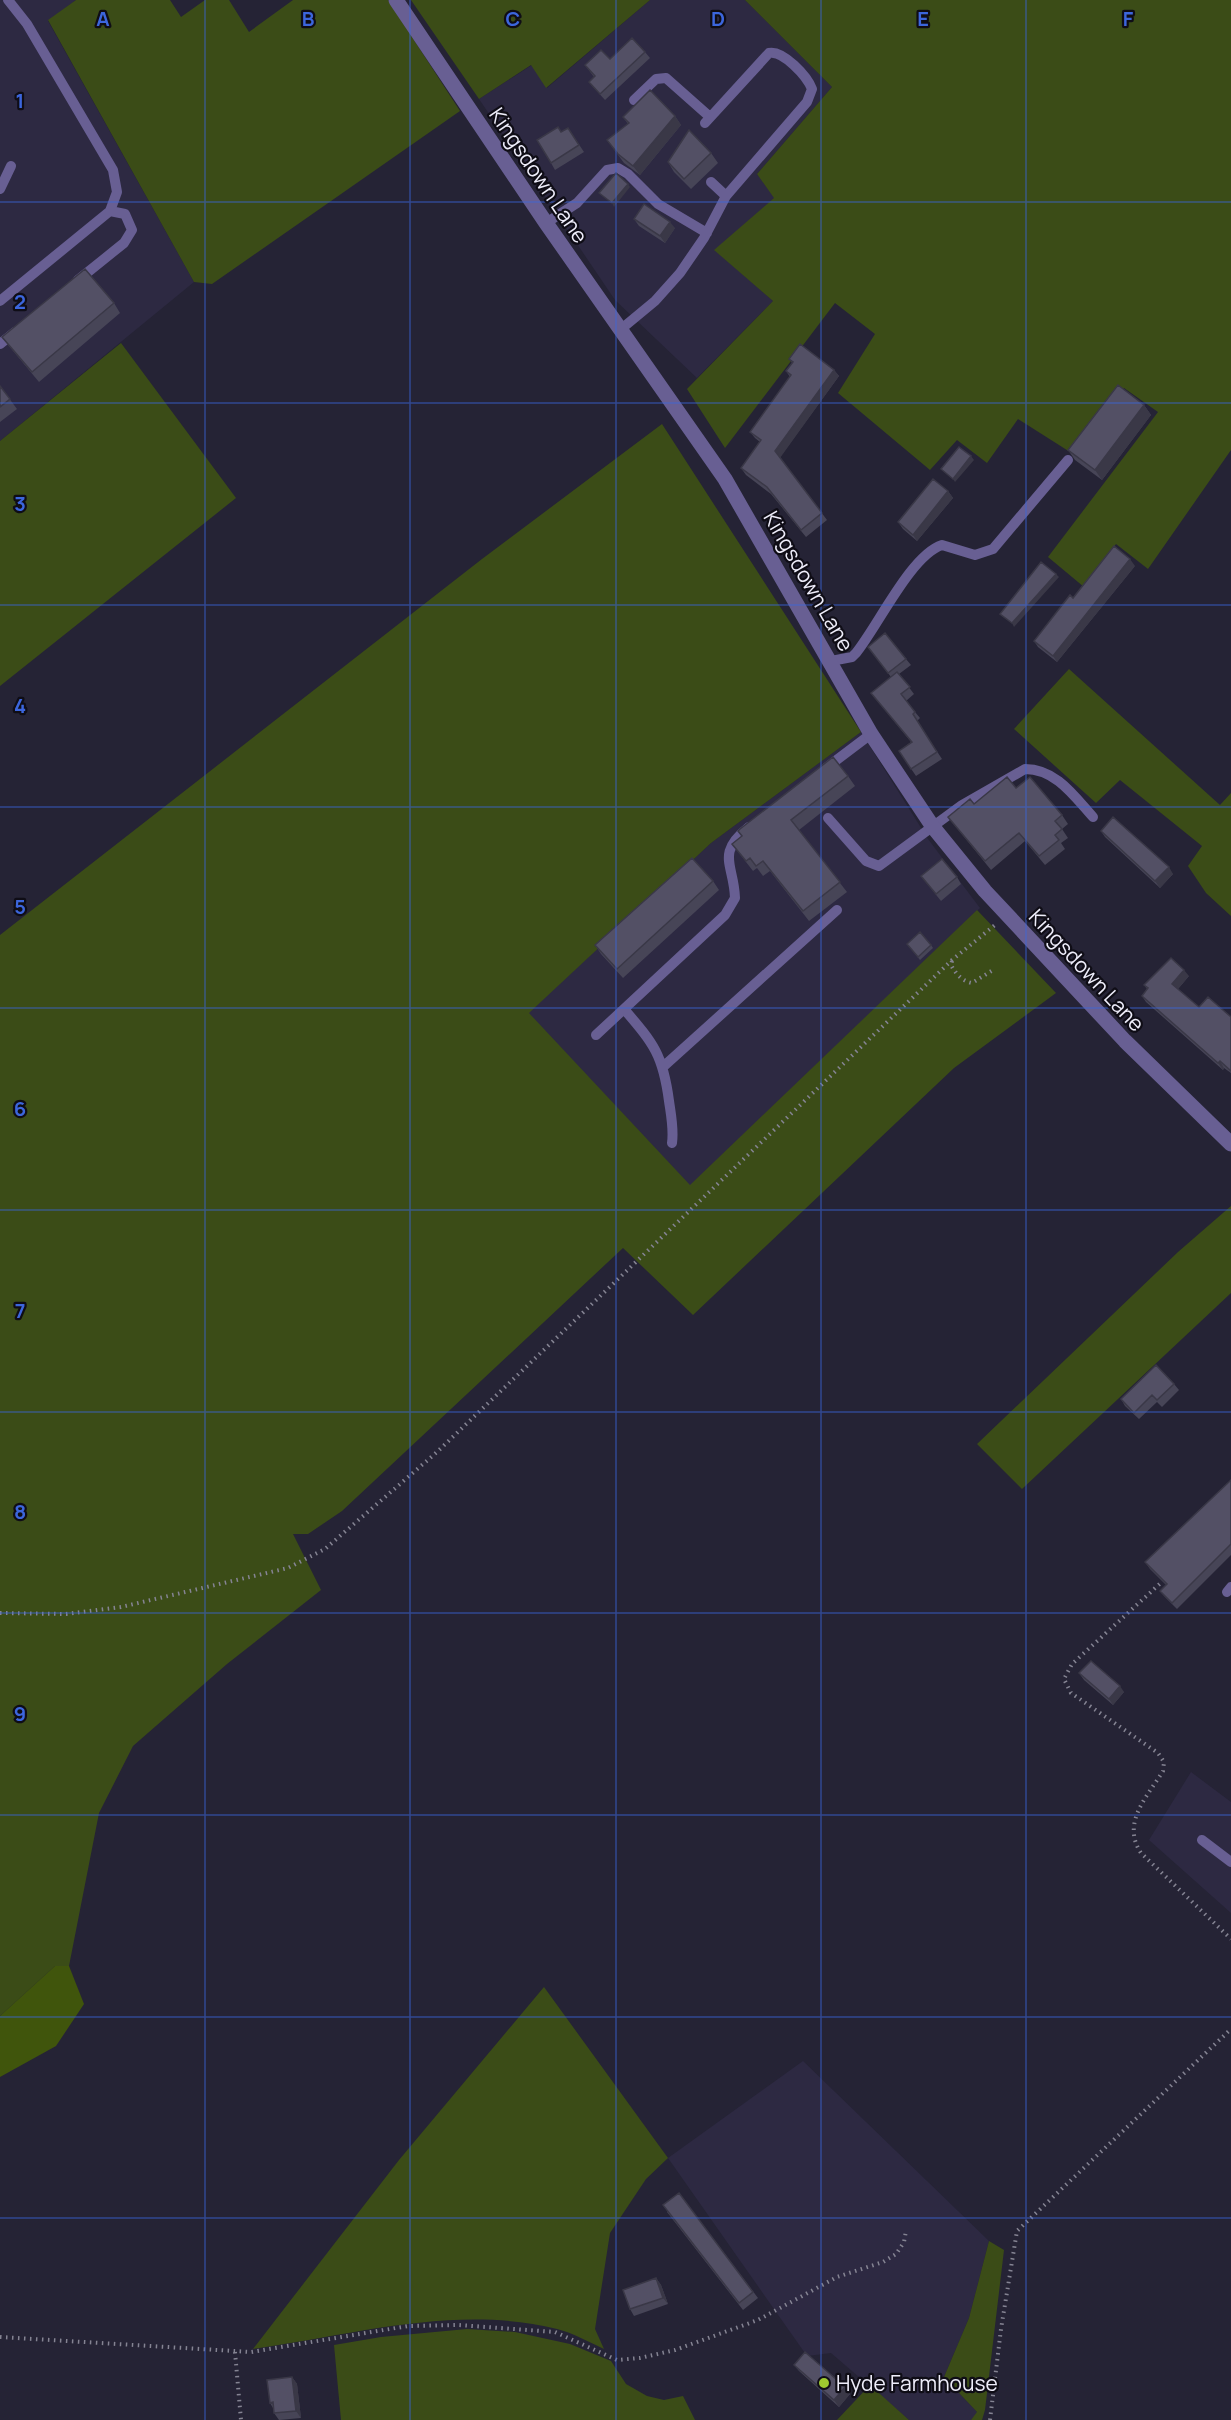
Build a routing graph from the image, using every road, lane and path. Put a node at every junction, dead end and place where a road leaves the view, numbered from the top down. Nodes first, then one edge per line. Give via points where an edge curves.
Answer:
1 (8, 0) edge
2 (396, 0) edge
3 (634, 100) dead end
4 (11, 166) dead end
5 (711, 182) dead end
6 (0, 189) edge
7 (726, 196) junction
8 (110, 211) junction
9 (546, 223) junction
10 (707, 233) junction
11 (71, 286) edge
12 (0, 301) edge
13 (27, 322) edge
14 (620, 330) junction
15 (0, 344) edge
16 (1068, 460) edge
17 (831, 661) junction
18 (871, 734) junction
19 (814, 776) edge
20 (1093, 817) dead end
21 (828, 818) dead end
22 (758, 820) edge
23 (933, 826) junction
24 (837, 910) dead end
25 (998, 922) dead end
26 (952, 960) junction
27 (993, 970) dead end
28 (624, 1009) junction
29 (596, 1035) dead end
30 (664, 1066) junction
31 (1229, 1138) edge
32 (672, 1143) dead end
33 (1173, 1573) edge
34 (0, 1613) edge
35 (1202, 1840) dead end
36 (1231, 1862) edge
37 (1231, 1939) edge
38 (1231, 2029) edge
39 (906, 2231) dead end
40 (0, 2337) edge
41 (236, 2352) junction
42 (242, 2420) edge
43 (990, 2420) edge

1 - 8 lane via 27,24 113,170 117,192
2 - 9 street, Kingsdown Lane
3 - 7 lane via 656,79 666,78 707,120 769,53 780,55 809,82 812,88 807,102
4 - 6 lane
5 - 7 lane
7 - 10 lane
8 - 11 lane via 125,214 132,230 124,243
8 - 12 lane
9 - 10 lane via 577,203 607,170 618,168 664,209
9 - 14 street, Kingsdown Lane
10 - 14 lane via 669,287
13 - 15 lane
14 - 17 street, Kingsdown Lane via 725,479
16 - 17 lane via 993,549 982,555 942,545 930,551 856,653
17 - 18 street, Kingsdown Lane
18 - 19 lane
18 - 23 street, Kingsdown Lane
20 - 23 lane via 1054,777 1037,769 1025,769
21 - 23 lane via 866,861 879,866
22 - 28 lane via 730,848 727,863 735,889 732,906
23 - 31 street, Kingsdown Lane via 992,899 1117,1033
24 - 30 lane
25 - 26 path
26 - 27 path via 956,974 966,982 972,983
26 - 34 path via 437,1452 325,1549 288,1568 122,1607 66,1614
28 - 29 lane
28 - 30 lane via 646,1035
30 - 32 lane
33 - 37 path via 1072,1664 1064,1679 1071,1693 1158,1753 1164,1762 1163,1771 1134,1820 1133,1841
35 - 36 lane
38 - 43 path via 1017,2231
39 - 41 path via 896,2254 883,2262 837,2277 758,2320 675,2350 640,2358 617,2360 555,2332 459,2325 408,2326 278,2350
40 - 41 path
41 - 42 path

